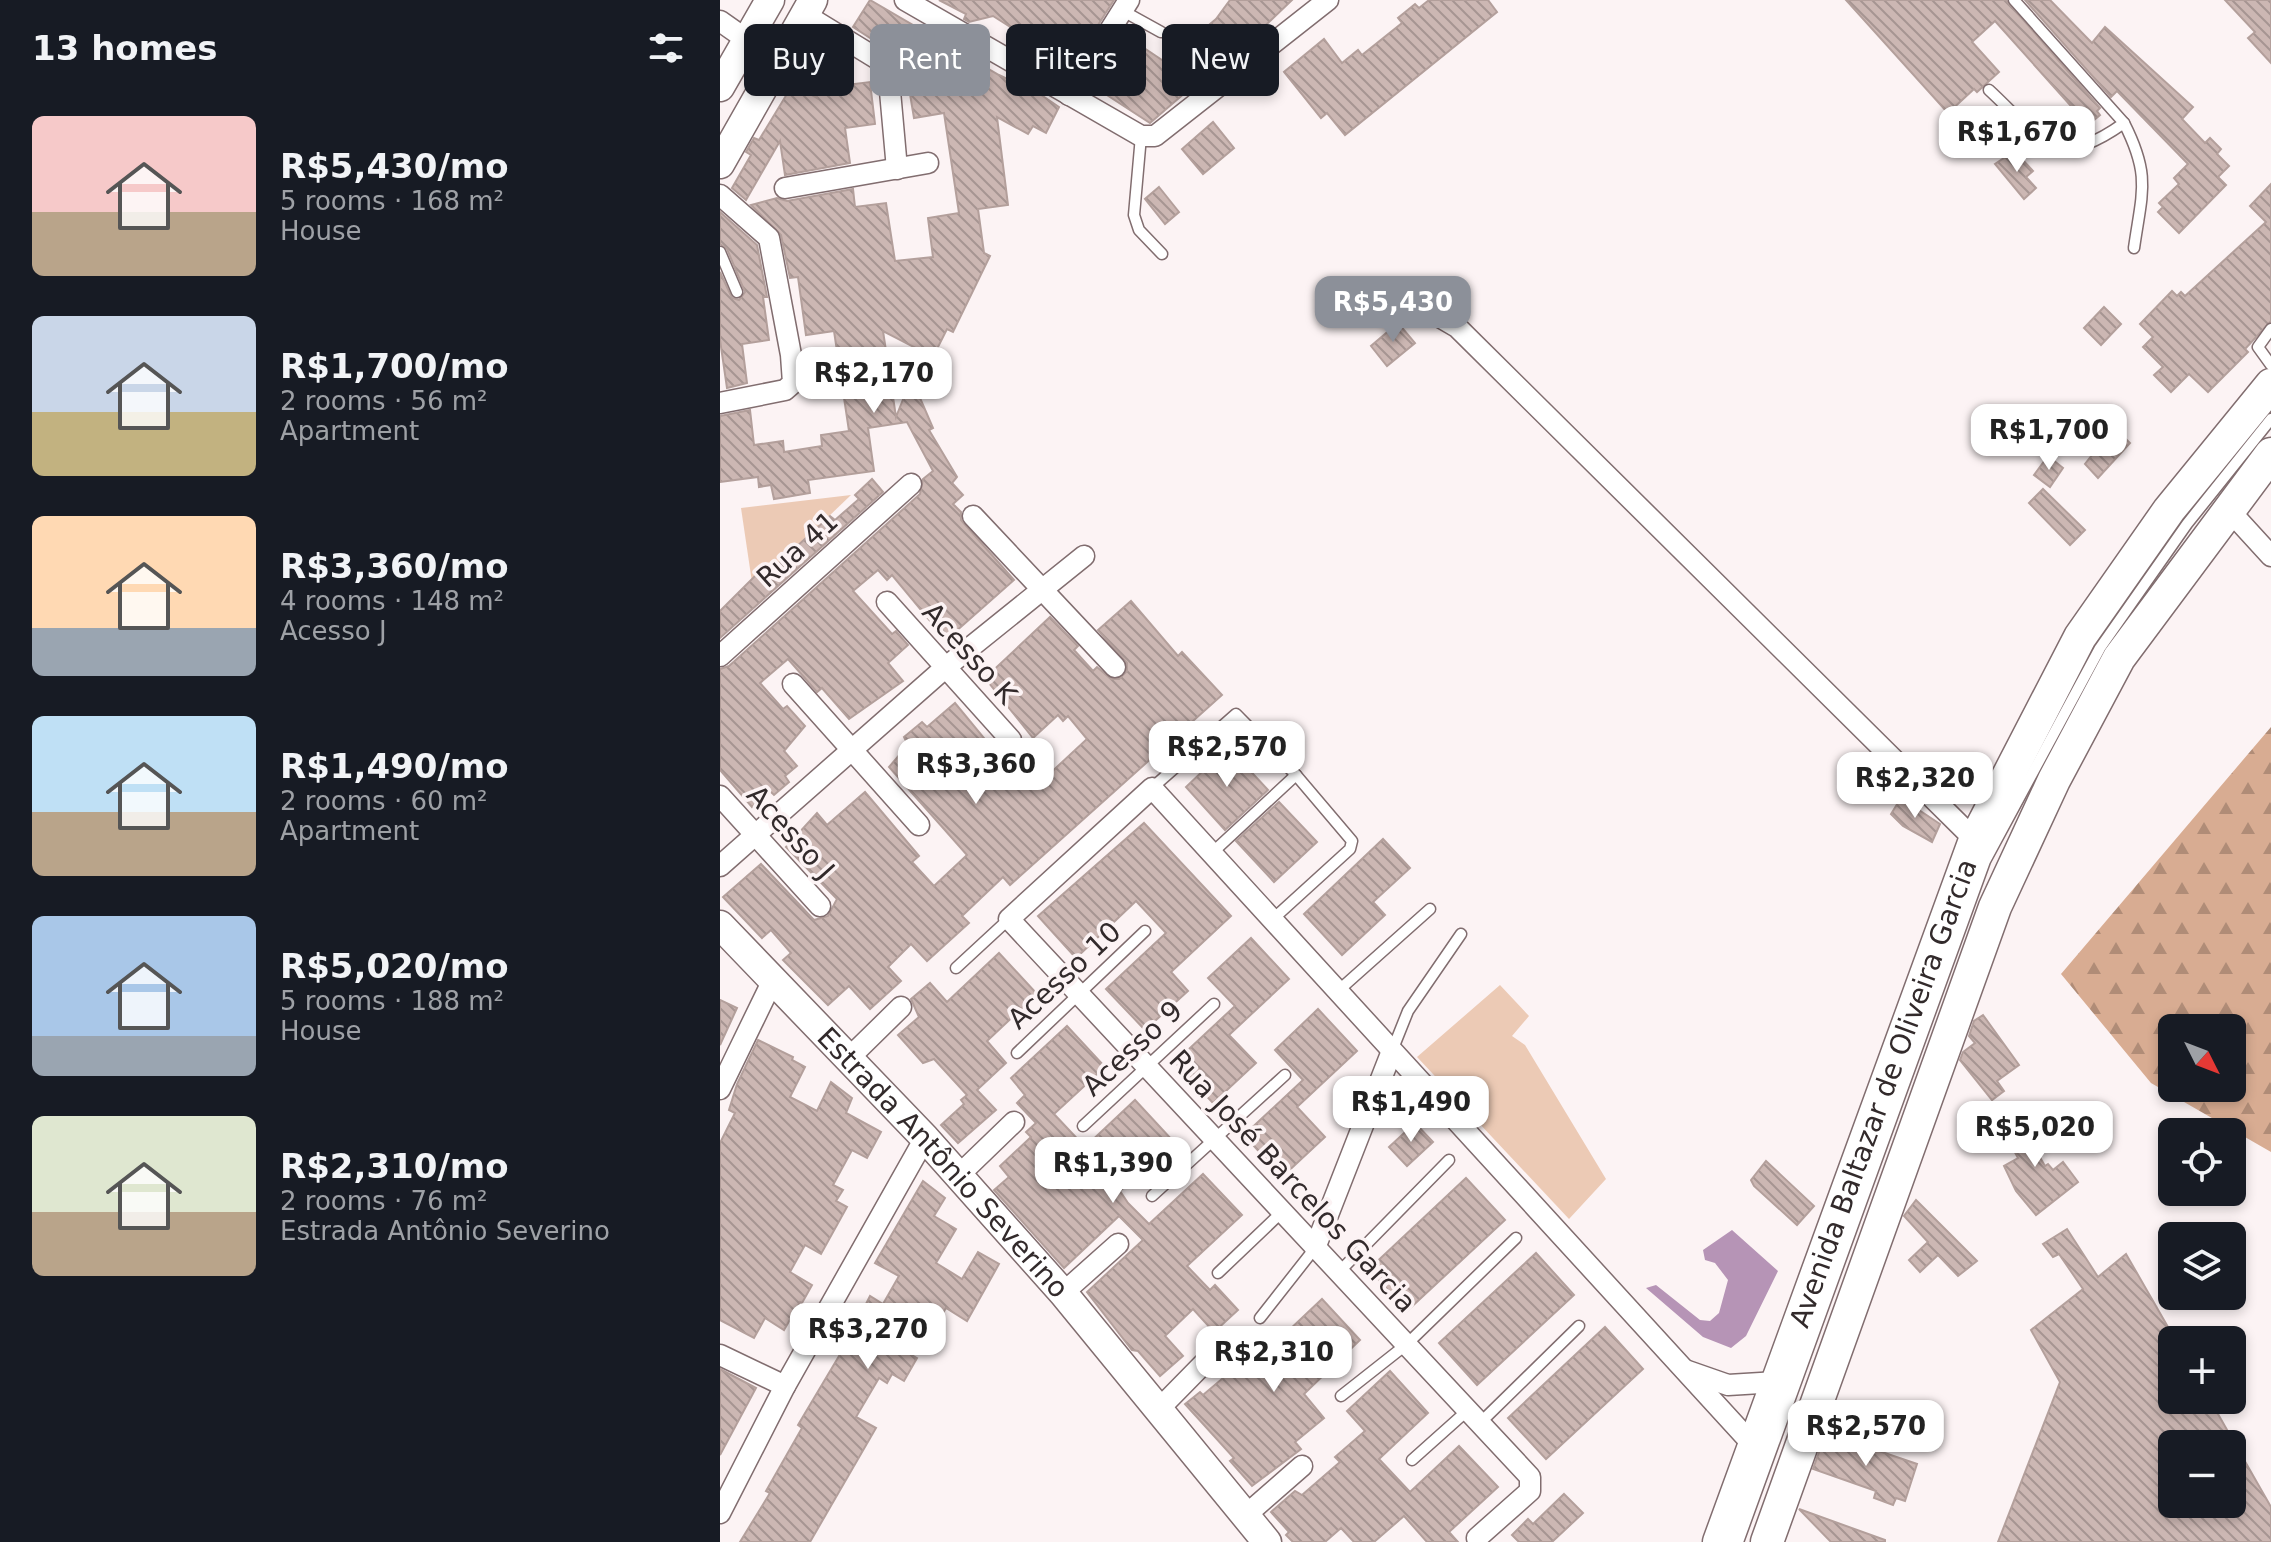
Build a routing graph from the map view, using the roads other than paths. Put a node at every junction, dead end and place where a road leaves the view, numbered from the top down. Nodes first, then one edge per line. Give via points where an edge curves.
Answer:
1 (770, 0) edge
2 (905, 0) edge
3 (2014, 0) edge
4 (1320, 3) edge
5 (1126, 6) edge
6 (809, 7) edge
7 (720, 21) edge
8 (756, 24) edge
9 (1114, 24) edge
10 (1161, 32) dead end
11 (744, 37) edge
12 (744, 44) edge
13 (1006, 59) edge
14 (723, 78) edge
15 (1989, 90) dead end
16 (758, 96) edge
17 (1071, 96) edge
18 (2124, 123) junction
19 (1141, 136) junction
20 (928, 163) dead end
21 (720, 164) edge
22 (897, 169) junction
23 (785, 188) dead end
24 (720, 195) edge
25 (2134, 248) dead end
26 (720, 252) edge
27 (1162, 254) dead end
28 (737, 292) dead end
29 (1421, 306) dead end
30 (2271, 329) edge
31 (2271, 365) edge
32 (2271, 385) edge
33 (720, 403) edge
34 (2271, 419) edge
35 (2271, 454) edge
36 (911, 484) dead end
37 (2228, 509) junction
38 (973, 516) dead end
39 (2187, 524) junction
40 (1084, 556) dead end
41 (2271, 556) edge
42 (1042, 591) junction
43 (887, 602) dead end
44 (2080, 637) junction
45 (720, 656) edge
46 (2119, 658) junction
47 (946, 667) junction
48 (1115, 667) dead end
49 (793, 684) dead end
50 (1011, 740) dead end
51 (852, 749) junction
52 (1296, 775) junction
53 (1152, 788) junction
54 (720, 796) edge
55 (919, 825) dead end
56 (755, 834) junction
57 (1975, 840) junction
58 (1212, 853) junction
59 (720, 866) edge
60 (820, 906) dead end
61 (1430, 909) dead end
62 (1009, 919) junction
63 (1273, 919) junction
64 (720, 925) edge
65 (1145, 931) dead end
66 (1461, 934) dead end
67 (956, 968) dead end
68 (772, 982) junction
69 (1338, 991) junction
70 (1079, 994) junction
71 (1214, 1004) dead end
72 (901, 1007) dead end
73 (1392, 1051) junction
74 (1017, 1053) dead end
75 (849, 1058) junction
76 (1147, 1067) junction
77 (1285, 1075) dead end
78 (720, 1089) edge
79 (1014, 1122) dead end
80 (1083, 1126) dead end
81 (925, 1138) junction
82 (1214, 1139) junction
83 (1449, 1160) dead end
84 (958, 1176) junction
85 (1152, 1196) dead end
86 (1283, 1211) junction
87 (1516, 1238) dead end
88 (1118, 1244) dead end
89 (1315, 1248) junction
90 (1339, 1272) junction
91 (1218, 1273) dead end
92 (1063, 1293) junction
93 (1260, 1318) dead end
94 (1579, 1326) dead end
95 (1407, 1344) junction
96 (1837, 1349) junction
97 (1214, 1353) dead end
98 (720, 1355) edge
99 (1681, 1369) junction
100 (1785, 1385) junction
101 (785, 1386) junction
102 (1341, 1396) dead end
103 (1160, 1408) junction
104 (1474, 1416) junction
105 (1754, 1446) junction
106 (1412, 1460) dead end
107 (1302, 1466) dead end
108 (720, 1513) edge
109 (1246, 1515) junction
110 (1477, 1538) dead end
111 (1267, 1542) edge
112 (1719, 1542) edge
113 (1738, 1542) edge
114 (1767, 1542) edge

1 - 8 main road
2 - 13 street
3 - 18 lane
4 - 19 street via 1167,129
5 - 9 street
5 - 10 lane
6 - 22 street via 888,69
7 - 11 street
12 - 14 main road
15 - 18 lane via 2051,147 2079,146
16 - 21 main road
17 - 19 street
18 - 25 lane via 2141,157 2144,178
19 - 27 lane via 1134,215 1139,230
20 - 22 street
22 - 23 street
24 - 33 street via 769,238 791,355 790,387
26 - 28 lane
29 - 57 street via 1457,327
30 - 31 lane via 2258,347
32 - 44 main road, Avenida Baltazar de Oliveira Garcia via 2169,510
34 - 39 lane
35 - 37 main road, Avenida Baltazar de Oliveira Garcia
36 - 45 street, Rua 41
37 - 41 street
37 - 46 main road, Avenida Baltazar de Oliveira Garcia
38 - 42 street
39 - 44 lane
39 - 46 lane
39 - 100 lane via 2100,648 1985,861
40 - 42 street
42 - 47 street
42 - 48 street
43 - 47 street, Acesso K
44 - 57 main road, Avenida Baltazar de Oliveira Garcia
46 - 96 main road, Avenida Baltazar de Oliveira Garcia via 1995,907
47 - 50 street, Acesso K
47 - 51 street
49 - 51 street
51 - 55 street
51 - 56 street
52 - 53 lane via 1236,714
52 - 58 lane
52 - 63 lane via 1352,841 1350,849
53 - 58 street
53 - 62 street
54 - 56 street, Acesso J
56 - 59 street
56 - 60 street, Acesso J
57 - 100 main road, Avenida Baltazar de Oliveira Garcia via 1792,1339
58 - 63 street
61 - 69 lane
62 - 67 lane
62 - 70 street, Rua José Barcelos Garcia
63 - 69 street
64 - 68 main road, Estrada Antônio Severino
65 - 70 lane, Acesso 10
66 - 73 lane via 1408,1011
68 - 75 main road, Estrada Antônio Severino
68 - 78 street
69 - 73 street
70 - 74 lane, Acesso 10
70 - 76 street, Rua José Barcelos Garcia
71 - 76 lane, Acesso 9
72 - 75 street
73 - 89 street
73 - 99 street
75 - 81 main road, Estrada Antônio Severino
76 - 80 lane, Acesso 9
76 - 82 street, Rua José Barcelos Garcia
77 - 82 lane
79 - 84 street
81 - 84 main road, Estrada Antônio Severino
81 - 101 street
82 - 85 lane
82 - 86 street, Rua José Barcelos Garcia
83 - 90 lane
84 - 92 main road, Estrada Antônio Severino
86 - 89 street, Rua José Barcelos Garcia
86 - 91 lane
87 - 95 lane
88 - 92 street
89 - 90 street, Rua José Barcelos Garcia
89 - 93 lane
90 - 95 street, Rua José Barcelos Garcia
92 - 103 main road, Estrada Antônio Severino
94 - 104 lane
95 - 102 lane
95 - 104 street, Rua José Barcelos Garcia
96 - 100 lane
96 - 114 main road, Avenida Baltazar de Oliveira Garcia
97 - 103 street
98 - 101 street
99 - 100 street via 1728,1385
99 - 105 street
100 - 105 main road, Avenida Baltazar de Oliveira Garcia
100 - 113 lane
101 - 108 street
103 - 109 main road, Estrada Antônio Severino
104 - 106 lane
104 - 110 street, Rua José Barcelos Garcia via 1532,1485
105 - 112 main road, Avenida Baltazar de Oliveira Garcia
107 - 109 street
109 - 111 main road, Estrada Antônio Severino

